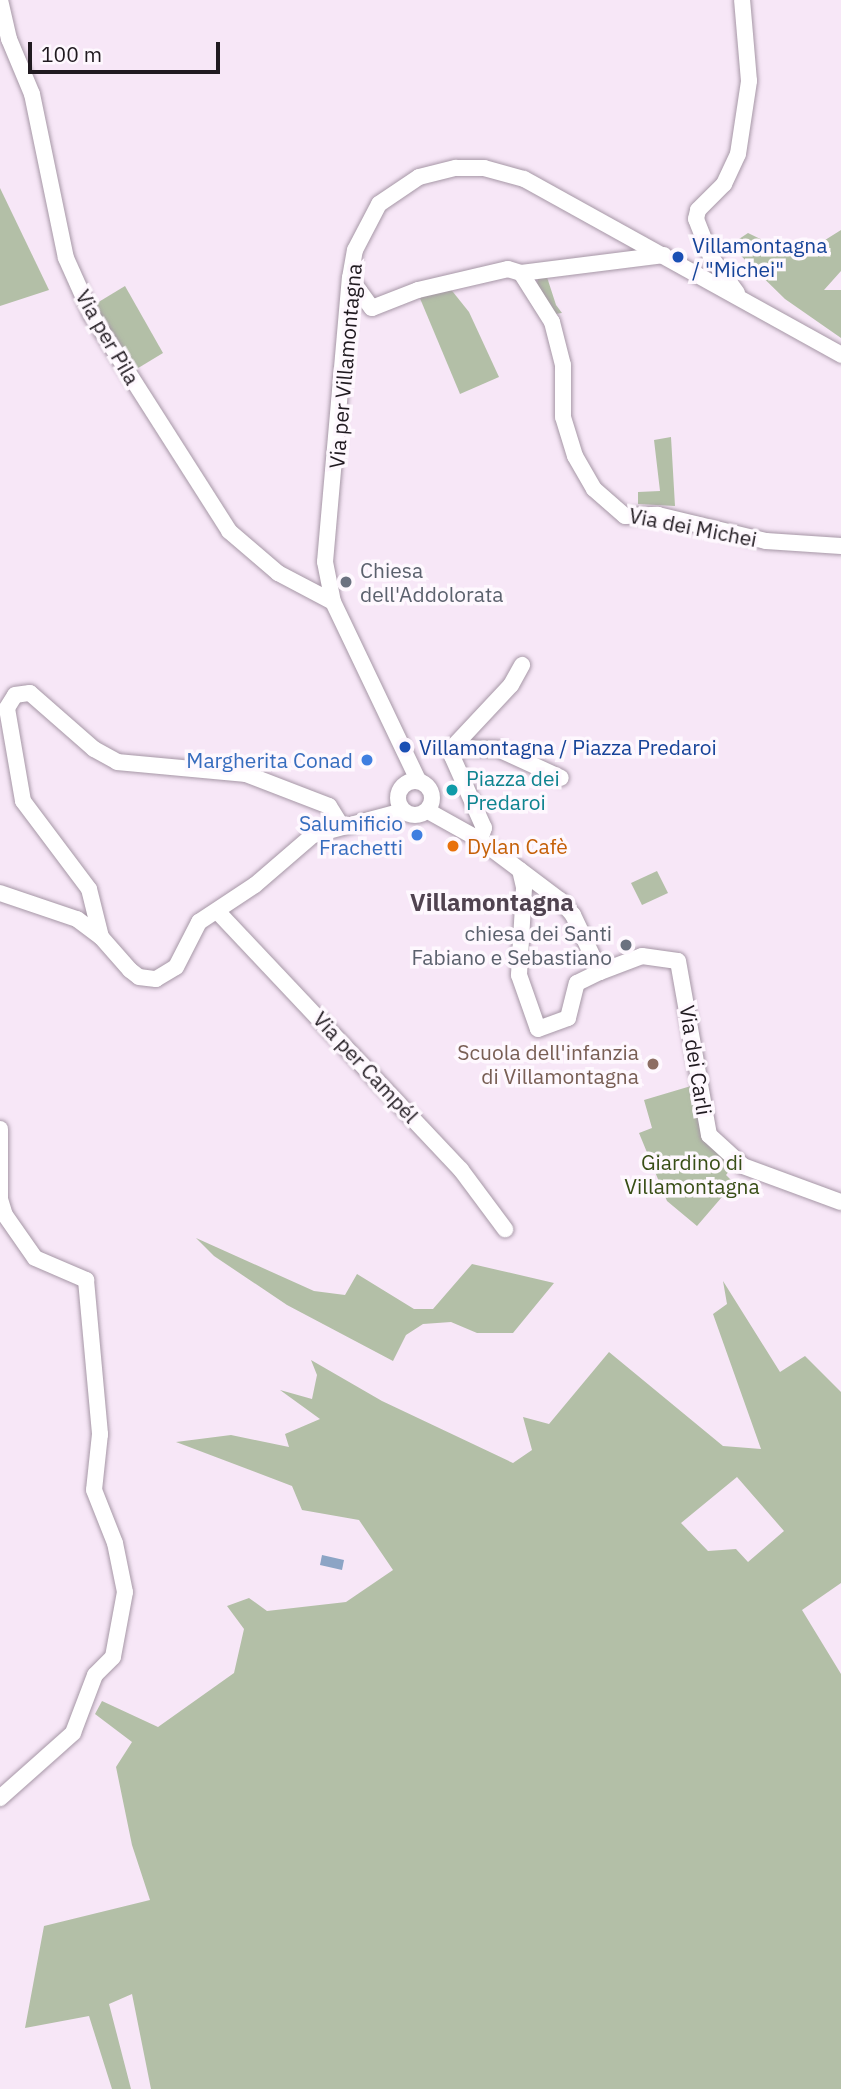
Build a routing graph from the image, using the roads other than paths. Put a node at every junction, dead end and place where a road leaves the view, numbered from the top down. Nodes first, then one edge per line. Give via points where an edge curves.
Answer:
1 (0, 0) edge
2 (742, 0) edge
3 (663, 256) junction
4 (521, 273) junction
5 (350, 278) junction
6 (740, 297) junction
7 (841, 355) edge
8 (841, 546) edge
9 (333, 602) junction
10 (522, 665) dead end
11 (452, 748) junction
12 (561, 778) dead end
13 (418, 780) junction
14 (428, 810) junction
15 (403, 811) junction
16 (341, 825) junction
17 (480, 840) junction
18 (520, 870) junction
19 (0, 893) edge
20 (218, 912) junction
21 (101, 937) junction
22 (600, 972) junction
23 (0, 1129) edge
24 (841, 1202) edge
25 (505, 1229) dead end
26 (0, 1798) edge

1 - 9 street, Via per Pila via 9,39 32,94 66,258 90,314 229,531 278,573
2 - 6 street via 749,81 738,154 724,184 698,210 696,219 711,257
3 - 4 street
3 - 5 street, Via per Villamontagna via 524,179 456,168 419,177 379,204 355,250
3 - 6 street, Via per Villamontagna
4 - 5 street via 508,270 418,290 372,308
4 - 8 street, Via dei Michei via 552,322 563,365 563,417 575,456 594,488 625,516 658,515 766,541
5 - 9 street, Via per Villamontagna via 326,562
6 - 7 street, Via per Villamontagna
9 - 13 street, Via per Villamontagna
10 - 11 street via 511,685
11 - 12 street via 498,748
11 - 17 street via 484,828
13 - 14 street via 432,792
13 - 15 street via 399,790
14 - 15 street via 420,815
14 - 17 street
15 - 16 street
16 - 20 street via 313,835
16 - 21 street via 329,806 246,774 117,762 94,749 30,693 15,695 7,708 23,801 89,889
17 - 18 street
18 - 22 street via 573,915
18 - 22 street via 524,888 519,975 537,1029 568,1018 577,983
19 - 21 street via 68,914
20 - 21 street via 200,922 176,967 156,979 139,977
20 - 25 street, Via per Campél via 461,1171
22 - 24 street, Via dei Carli via 642,956 678,961 709,1135 743,1166
23 - 26 street via 0,1199 5,1215 35,1258 86,1280 100,1434 94,1490 115,1543 125,1592 113,1657 96,1675 73,1733

